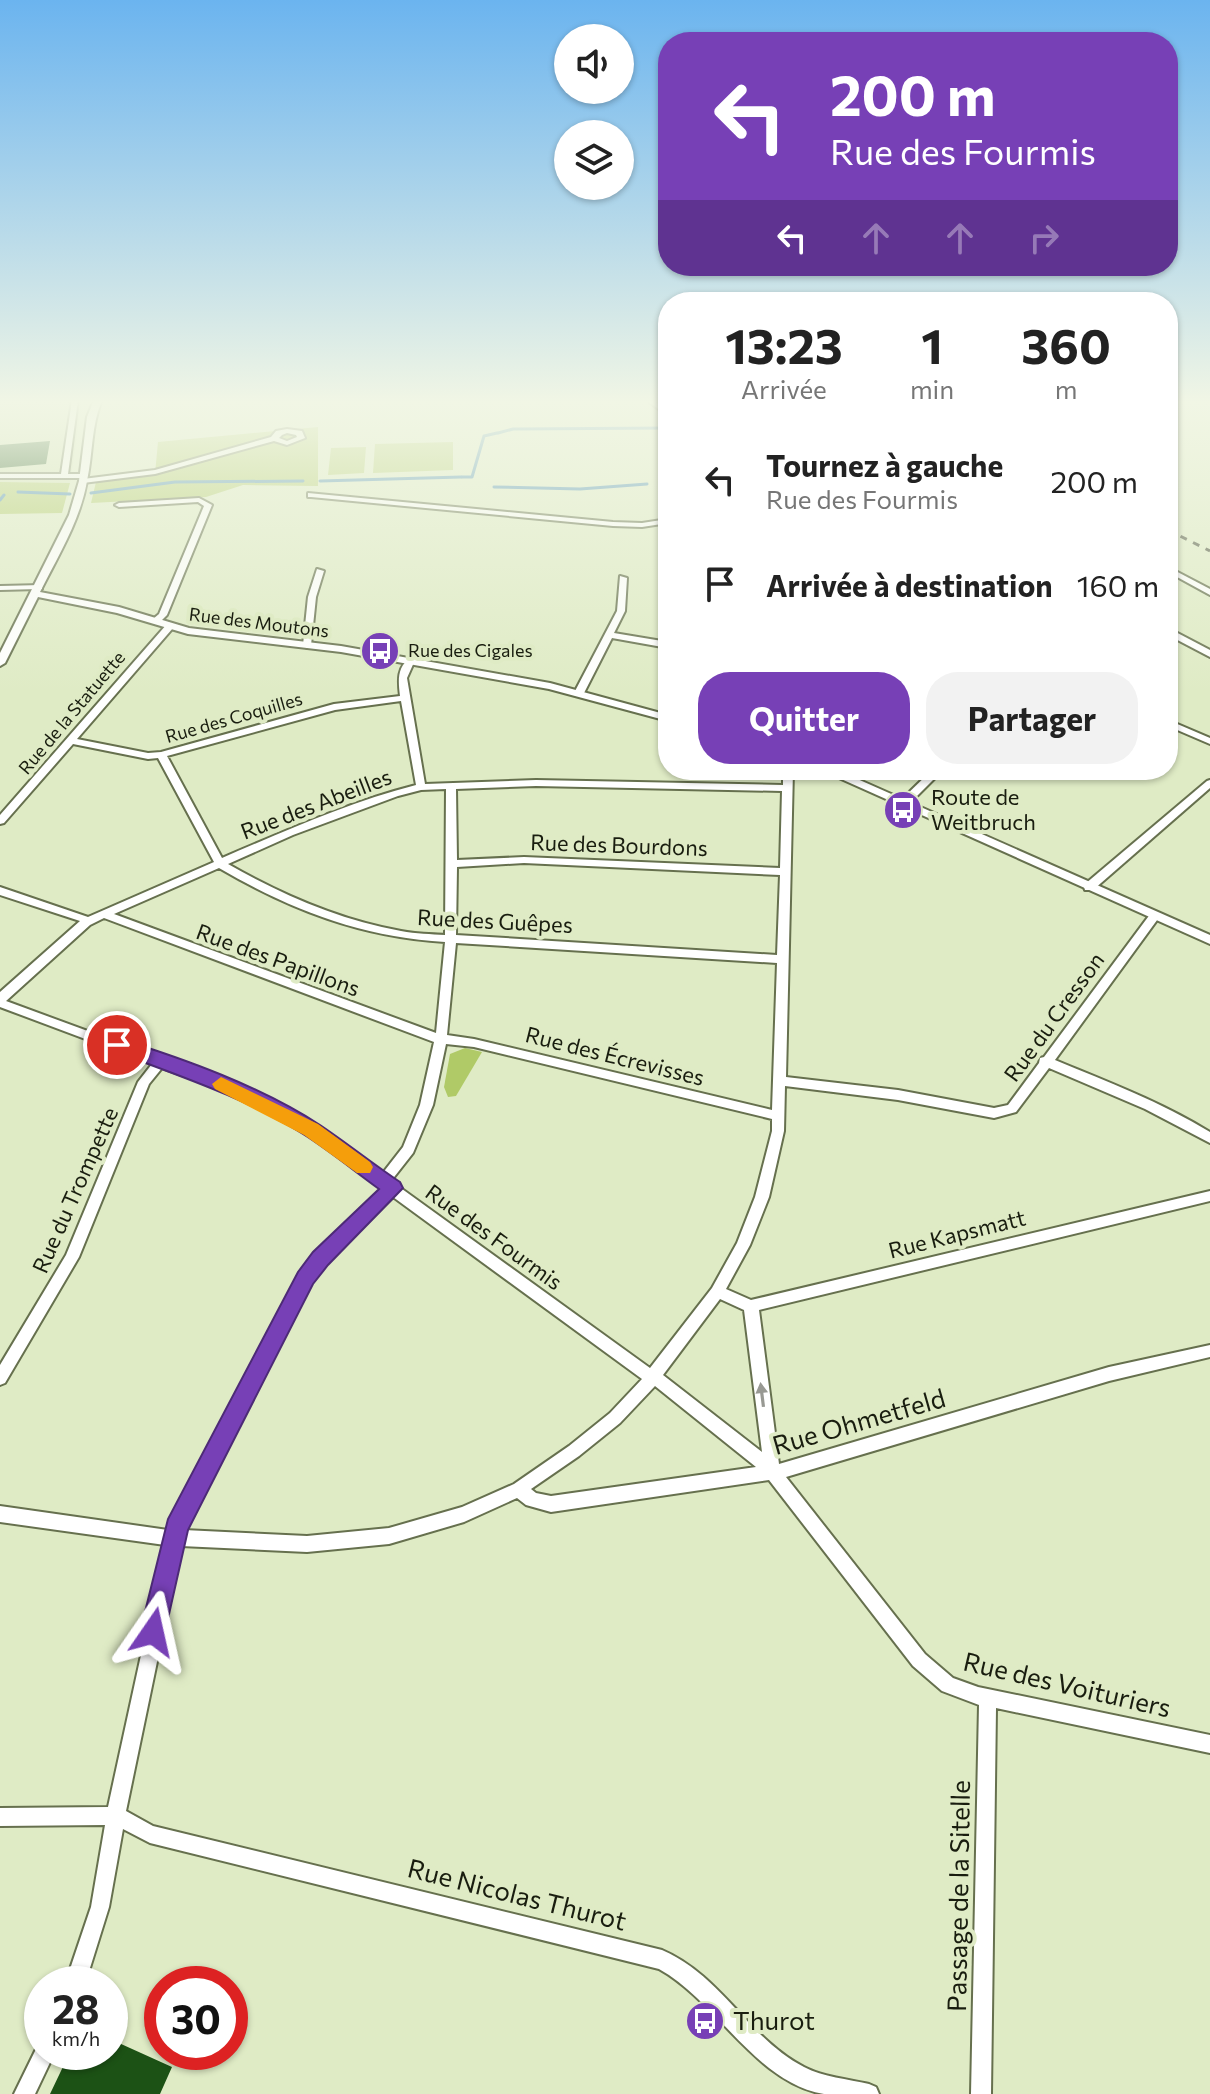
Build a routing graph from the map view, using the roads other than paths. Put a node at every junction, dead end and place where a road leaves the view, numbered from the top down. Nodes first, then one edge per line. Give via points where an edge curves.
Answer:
1 (78, 498) edge
2 (338, 498) edge
3 (119, 505) dead end
4 (658, 523) edge
5 (320, 571) dead end
6 (1178, 574) edge
7 (623, 578) dead end
8 (0, 588) edge
9 (37, 590) junction
10 (1210, 592) edge
11 (156, 621) junction
12 (170, 626) junction
13 (609, 635) junction
14 (1178, 636) edge
15 (658, 643) edge
16 (307, 645) junction
17 (1210, 654) edge
18 (411, 660) junction
19 (0, 663) edge
20 (579, 693) junction
21 (404, 698) junction
22 (658, 715) edge
23 (1178, 727) edge
24 (74, 741) junction
25 (1210, 741) edge
26 (161, 755) junction
27 (787, 780) edge
28 (849, 780) edge
29 (928, 780) edge
30 (1210, 783) edge
31 (451, 786) junction
32 (421, 787) junction
33 (786, 788) junction
34 (903, 804) junction
35 (0, 821) edge
36 (220, 864) junction
37 (452, 864) junction
38 (784, 872) junction
39 (1089, 887) junction
40 (0, 891) edge
41 (103, 914) junction
42 (1155, 916) junction
43 (86, 922) junction
44 (451, 939) junction
45 (1210, 940) edge
46 (783, 959) junction
47 (0, 1001) edge
48 (441, 1038) junction
49 (161, 1061) junction
50 (1044, 1061) junction
51 (779, 1081) junction
52 (778, 1116) junction
53 (1210, 1138) edge
54 (388, 1185) junction
55 (1210, 1196) edge
56 (717, 1292) junction
57 (751, 1306) junction
58 (1210, 1351) edge
59 (0, 1378) edge
60 (652, 1378) junction
61 (772, 1472) junction
62 (519, 1489) junction
63 (0, 1514) edge
64 (174, 1538) junction
65 (988, 1698) junction
66 (1210, 1744) edge
67 (117, 1816) junction
68 (0, 1817) edge
69 (81, 1966) edge
70 (36, 2070) edge
71 (24, 2094) edge
72 (869, 2094) edge
73 (981, 2094) edge

1 - 9 street
2 - 4 street via 602,524
3 - 11 street via 199,500 208,505
5 - 16 street
6 - 10 street
7 - 13 street via 621,611
8 - 9 street, Rue des Moutons
9 - 11 street, Rue des Moutons
9 - 19 street
11 - 12 street, Rue des Moutons
12 - 16 street, Rue des Moutons
12 - 24 street, Rue de la Statuette
13 - 15 street
13 - 20 street
14 - 17 street
16 - 18 street, Rue des Moutons
18 - 20 street, Rue des Moutons
18 - 21 street via 402,678
20 - 22 street, Rue des Moutons
21 - 26 street, Rue des Coquilles via 334,707
21 - 32 street
23 - 25 street
24 - 26 street, Rue des Coquilles
24 - 35 street, Rue de la Statuette
26 - 36 street
27 - 33 street
28 - 34 street
29 - 34 street
30 - 39 street
31 - 32 street, Rue des Abeilles
31 - 33 street, Rue des Abeilles
31 - 37 street
32 - 36 street, Rue des Abeilles via 289,833
33 - 38 street
34 - 39 street
36 - 41 street, Rue des Abeilles
36 - 44 street, Rue des Guêpes via 304,907 368,928
37 - 38 street, Rue des Bourdons via 524,860
37 - 44 street
38 - 46 street
39 - 42 street
40 - 43 street
41 - 43 street, Rue des Abeilles
41 - 48 street, Rue des Papillons
42 - 45 street
42 - 50 street, Rue du Cresson
43 - 47 street, Rue des Abeilles
44 - 46 street, Rue des Guêpes
44 - 48 street
46 - 51 street
47 - 49 street, Rue des Fourmis
48 - 52 street, Rue des Écrevisses
48 - 54 street via 429,1102
49 - 54 street, Rue des Fourmis via 270,1107
49 - 59 street, Rue du Trompette via 144,1082 72,1257
50 - 51 street, Rue du Cresson via 1012,1109 994,1113
50 - 53 street via 1128,1094
51 - 52 street
52 - 56 street via 762,1197
54 - 60 street, Rue des Fourmis
54 - 64 street via 306,1278
55 - 57 street, Rue Kapsmatt
56 - 57 street
56 - 60 street
61 -> 57 street
58 - 61 street, Rue Ohmetfeld via 1109,1374
60 - 61 street, Rue des Voituriers
60 - 62 street via 615,1418
61 - 62 street, Rue Ohmetfeld via 551,1504 532,1500
61 - 65 street, Rue des Voituriers via 919,1660 948,1685
62 - 64 street via 464,1514 389,1536 307,1544
63 - 64 street
64 - 67 street
65 - 66 street, Rue des Voituriers
65 - 73 street, Passage de la Sitelle
67 - 68 street
67 - 69 street via 100,1907
67 - 72 street, Rue Nicolas Thurot via 150,1834 662,1960 684,1972 784,2066 808,2079
70 - 71 street

